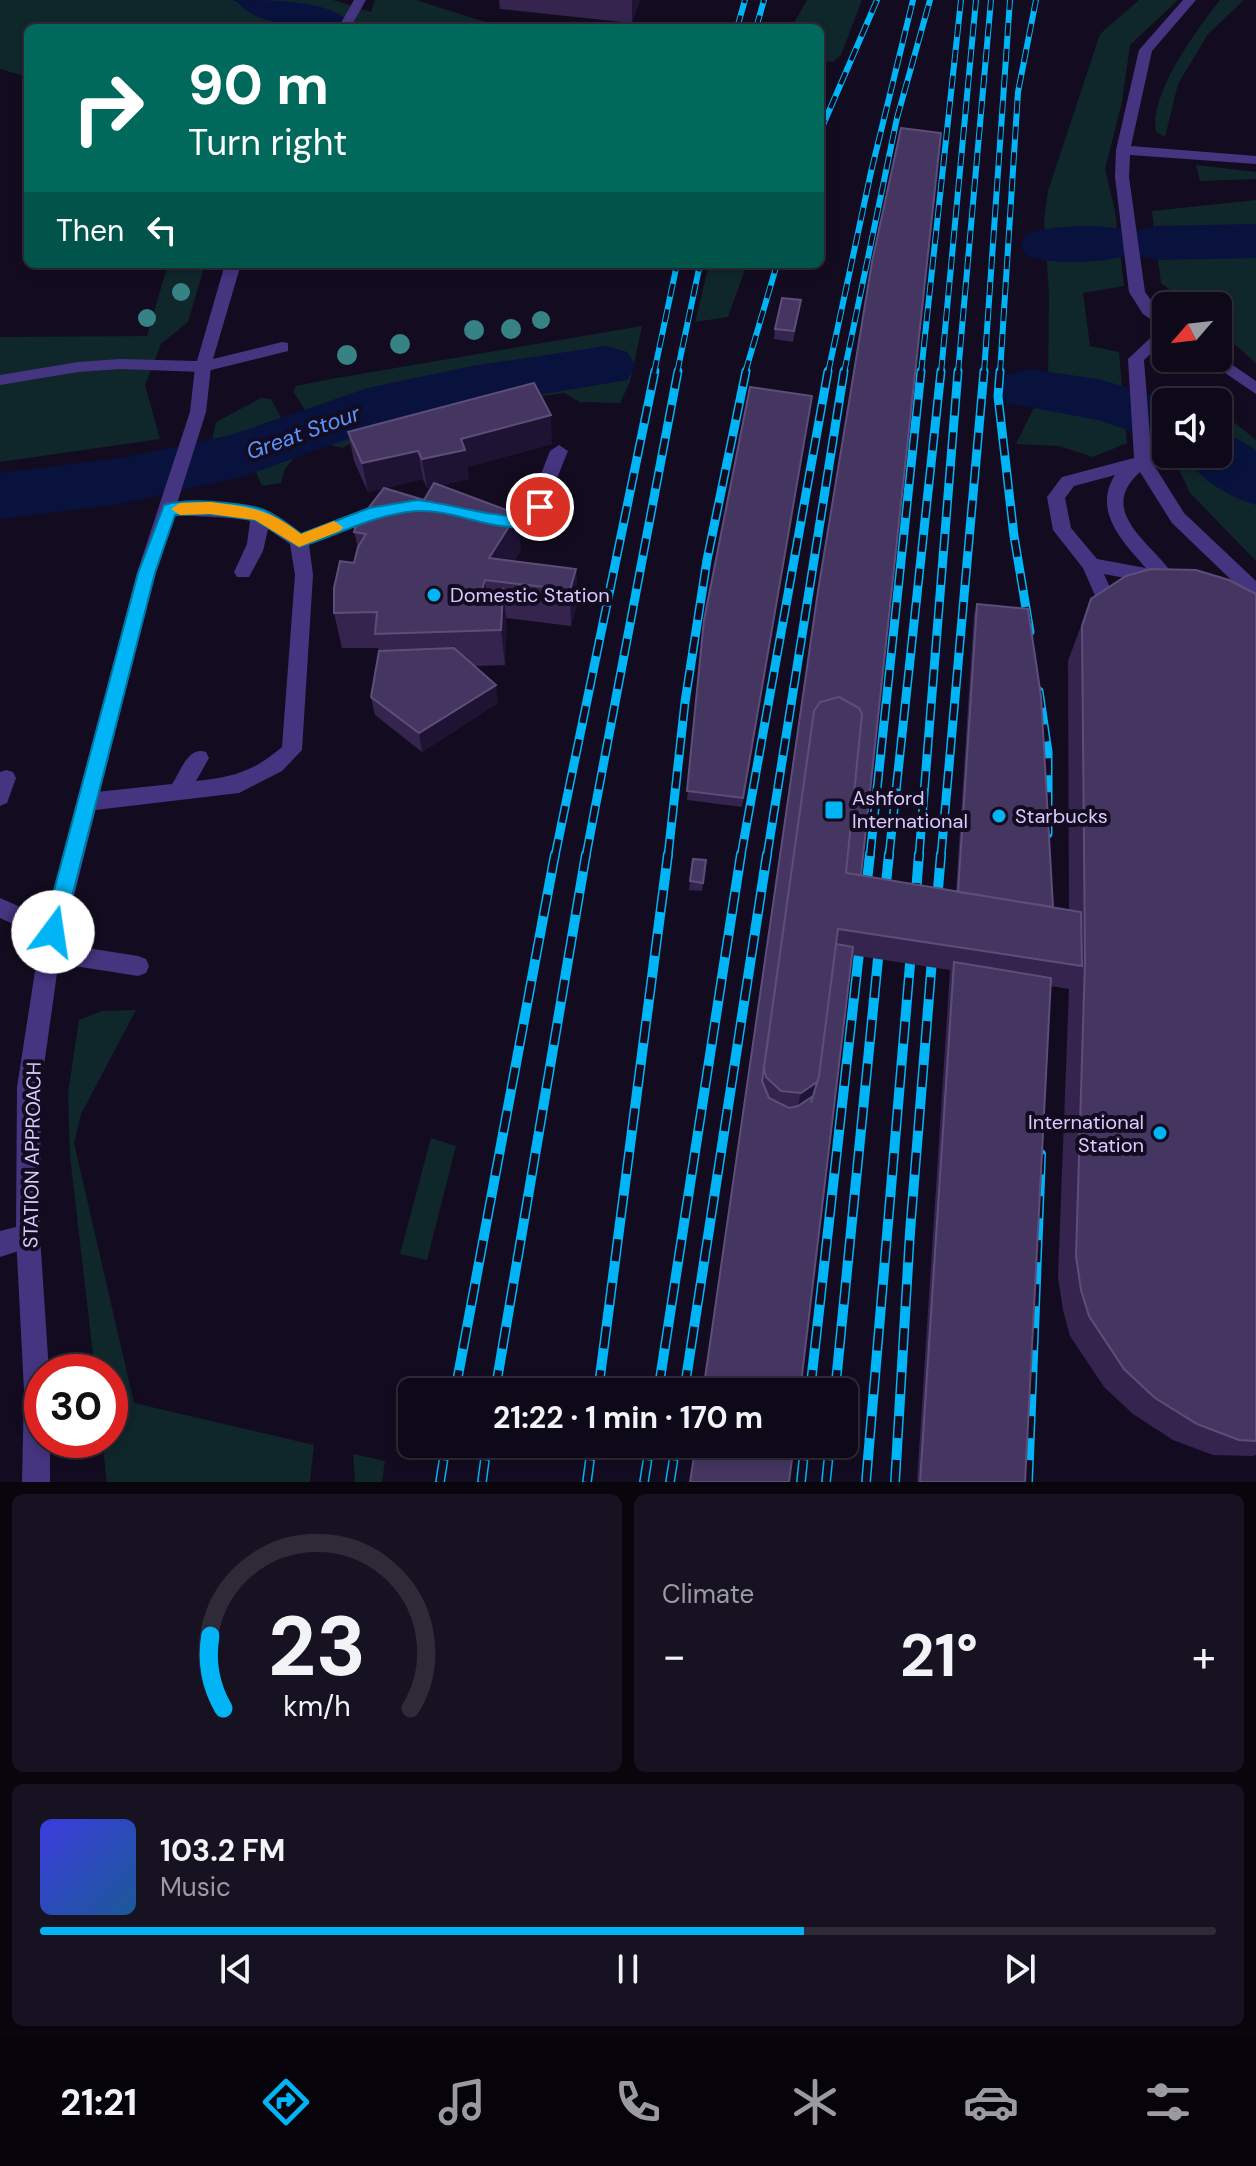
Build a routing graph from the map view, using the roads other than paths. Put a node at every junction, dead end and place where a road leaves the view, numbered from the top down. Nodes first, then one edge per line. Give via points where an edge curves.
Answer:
1 (360, 0) edge
2 (1190, 0) edge
3 (346, 24) edge
4 (1123, 150) junction
5 (1256, 160) edge
6 (232, 268) edge
7 (1152, 312) edge
8 (1152, 344) edge
9 (282, 347) dead end
10 (203, 367) junction
11 (1231, 372) edge
12 (0, 380) edge
13 (1256, 389) edge
14 (559, 451) dead end
15 (1142, 454) junction
16 (170, 504) junction
17 (405, 508) edge
18 (258, 514) junction
19 (474, 514) edge
20 (299, 541) junction
21 (1091, 565) junction
22 (243, 572) dead end
23 (1256, 592) edge
24 (1111, 611) edge
25 (199, 758) dead end
26 (179, 791) junction
27 (87, 802) junction
28 (0, 908) edge
29 (51, 942) junction
30 (138, 966) dead end
31 (28, 1236) junction
32 (0, 1244) edge
33 (36, 1482) edge

1 - 3 street
2 - 4 street via 1146,50
4 - 5 street
4 - 7 street via 1137,292
6 - 10 street, STATION APPROACH
8 - 15 street via 1136,359
9 - 10 street
10 - 12 street via 120,364
10 - 16 street, STATION APPROACH via 194,426
11 - 13 street
14 - 19 street via 532,520 513,523
15 - 21 street via 1068,481 1056,497 1062,530
15 - 21 street via 1120,477 1113,497 1121,527 1175,582
15 - 23 street via 1178,518
16 - 18 street
16 - 27 street, STATION APPROACH via 146,573
17 - 20 street via 369,514
18 - 20 street
18 - 22 street via 256,551
20 - 26 street via 304,575 292,750 239,785
21 - 24 street
25 - 26 street
26 - 27 street
27 - 29 street, STATION APPROACH
28 - 29 street
29 - 30 street
29 - 31 street, STATION APPROACH via 29,1087
31 - 32 street
31 - 33 street, STATION APPROACH

